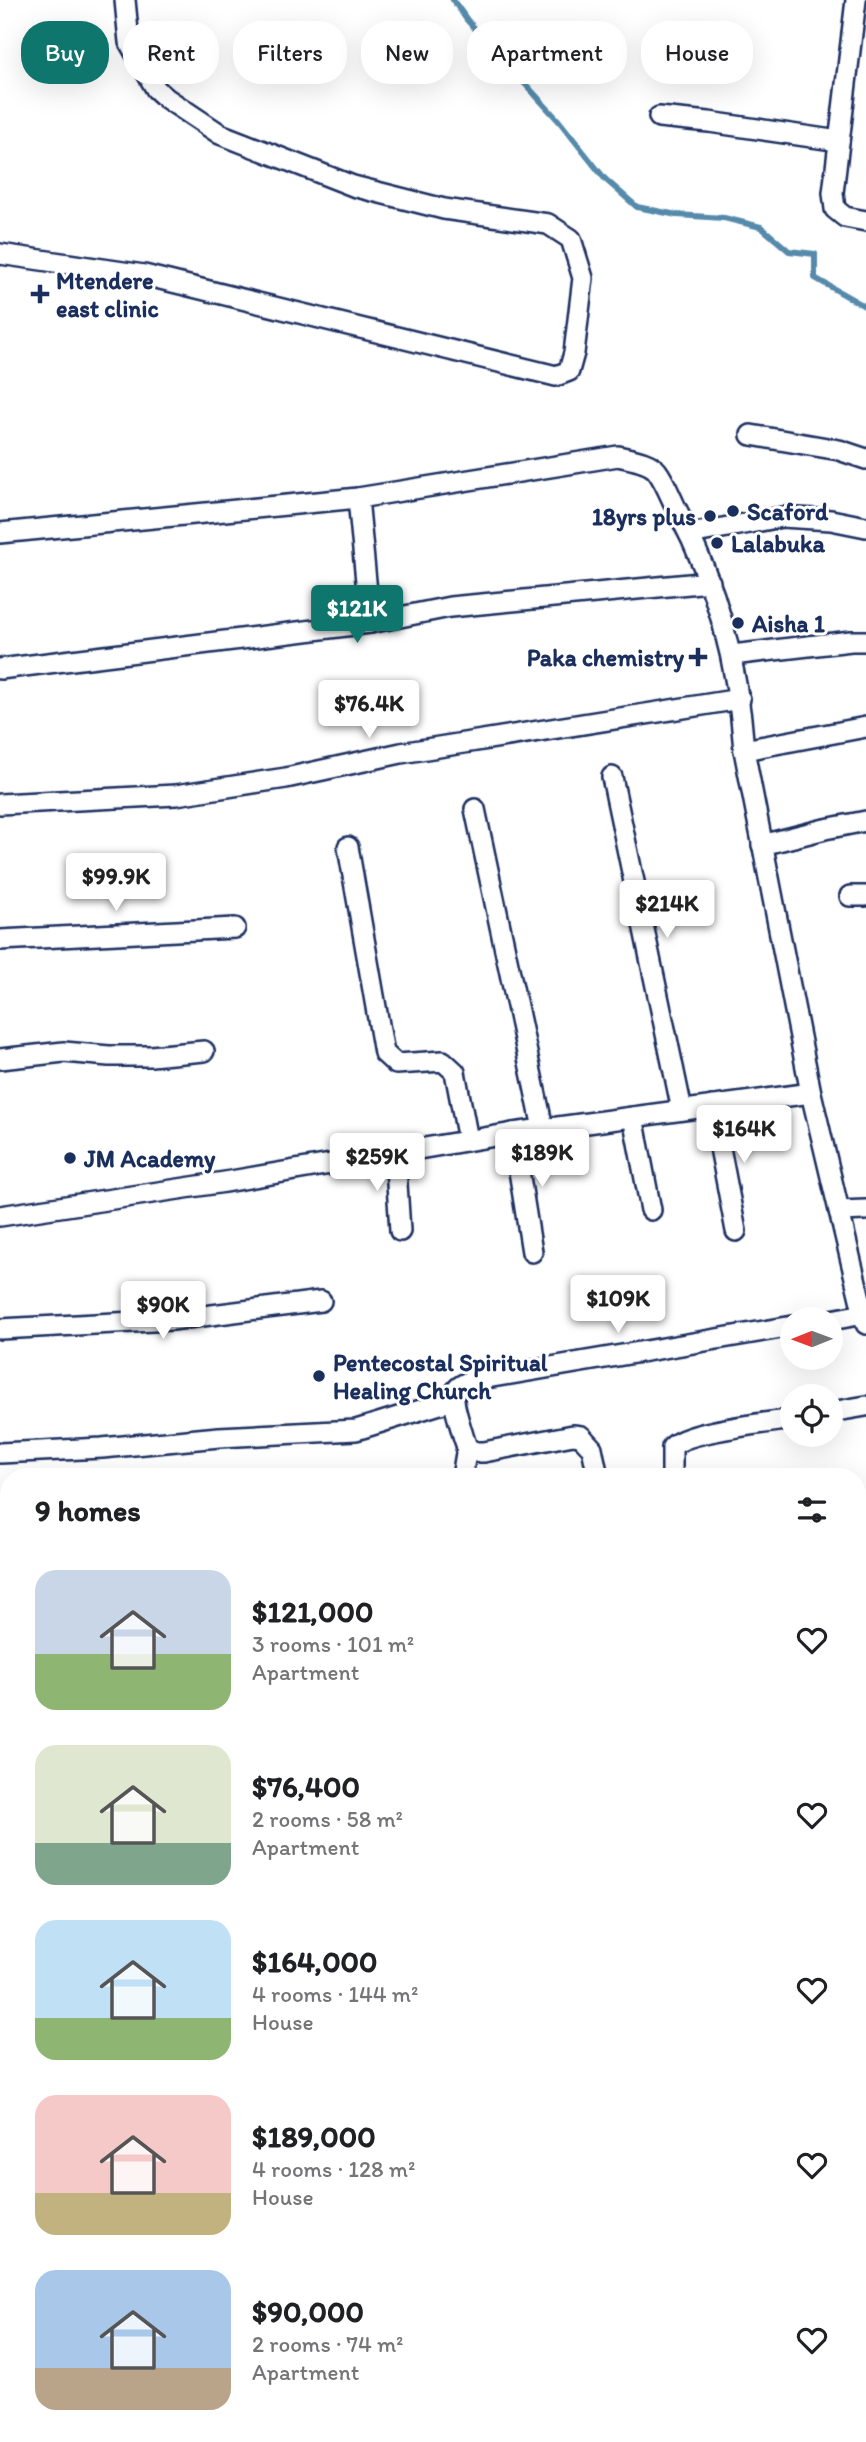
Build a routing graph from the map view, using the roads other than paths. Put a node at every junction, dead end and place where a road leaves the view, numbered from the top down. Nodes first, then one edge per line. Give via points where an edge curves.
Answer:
1 (125, 0) edge
2 (856, 0) edge
3 (659, 117) dead end
4 (839, 141) junction
5 (866, 221) edge
6 (0, 254) edge
7 (751, 435) dead end
8 (866, 459) edge
9 (358, 498) junction
10 (866, 527) edge
11 (0, 533) edge
12 (690, 534) junction
13 (710, 582) junction
14 (370, 624) junction
15 (866, 641) edge
16 (732, 655) junction
17 (0, 669) edge
18 (740, 699) junction
19 (866, 727) edge
20 (744, 750) junction
21 (612, 778) dead end
22 (0, 804) edge
23 (475, 809) dead end
24 (866, 821) edge
25 (762, 845) junction
26 (348, 847) dead end
27 (235, 928) dead end
28 (0, 940) edge
29 (204, 1051) dead end
30 (0, 1059) edge
31 (811, 1093) junction
32 (712, 1106) junction
33 (682, 1110) junction
34 (633, 1117) junction
35 (543, 1128) junction
36 (513, 1132) junction
37 (468, 1140) junction
38 (395, 1152) junction
39 (651, 1210) dead end
40 (866, 1210) edge
41 (839, 1211) junction
42 (0, 1216) edge
43 (400, 1231) dead end
44 (736, 1231) dead end
45 (532, 1252) dead end
46 (321, 1301) dead end
47 (865, 1319) edge
48 (844, 1320) edge
49 (780, 1328) edge
50 (0, 1329) edge
51 (453, 1400) junction
52 (866, 1406) edge
53 (843, 1410) edge
54 (780, 1421) edge
55 (467, 1447) junction
56 (0, 1453) edge
57 (464, 1468) edge
58 (596, 1468) edge
59 (672, 1468) edge

1 - 6 street via 129,42 156,89 220,134 353,186 444,209 548,224 571,239 583,278 569,371 556,376 144,275
2 - 4 street
3 - 4 street
4 - 5 street via 835,209 845,217
7 - 8 street
9 - 11 street
9 - 12 street via 618,456 656,470
9 - 14 street
10 - 12 street via 782,517
12 - 13 street
13 - 14 street via 450,607
13 - 16 street
14 - 17 street
15 - 16 street
16 - 18 street
18 - 20 street
18 - 22 street via 401,753 176,795
19 - 20 street
20 - 25 street
21 - 33 street
23 - 35 street
24 - 25 street
25 - 31 street
26 - 37 street via 384,1054 396,1064 443,1061 455,1072
27 - 28 street
29 - 30 street via 137,1056 64,1052
31 - 32 street
31 - 41 street
32 - 33 street
32 - 44 street
33 - 34 street
34 - 35 street
34 - 39 street
35 - 36 street
36 - 37 street
36 - 45 street
37 - 38 street
38 - 42 street
38 - 43 street
40 - 41 street
41 - 47 street
46 - 50 street via 172,1321
47 - 48 street
49 - 51 street via 475,1380 459,1386
51 - 55 street
51 - 56 street via 356,1430
52 - 53 street
54 - 59 street via 676,1442
55 - 57 street
55 - 58 street via 484,1452 581,1436 592,1448

